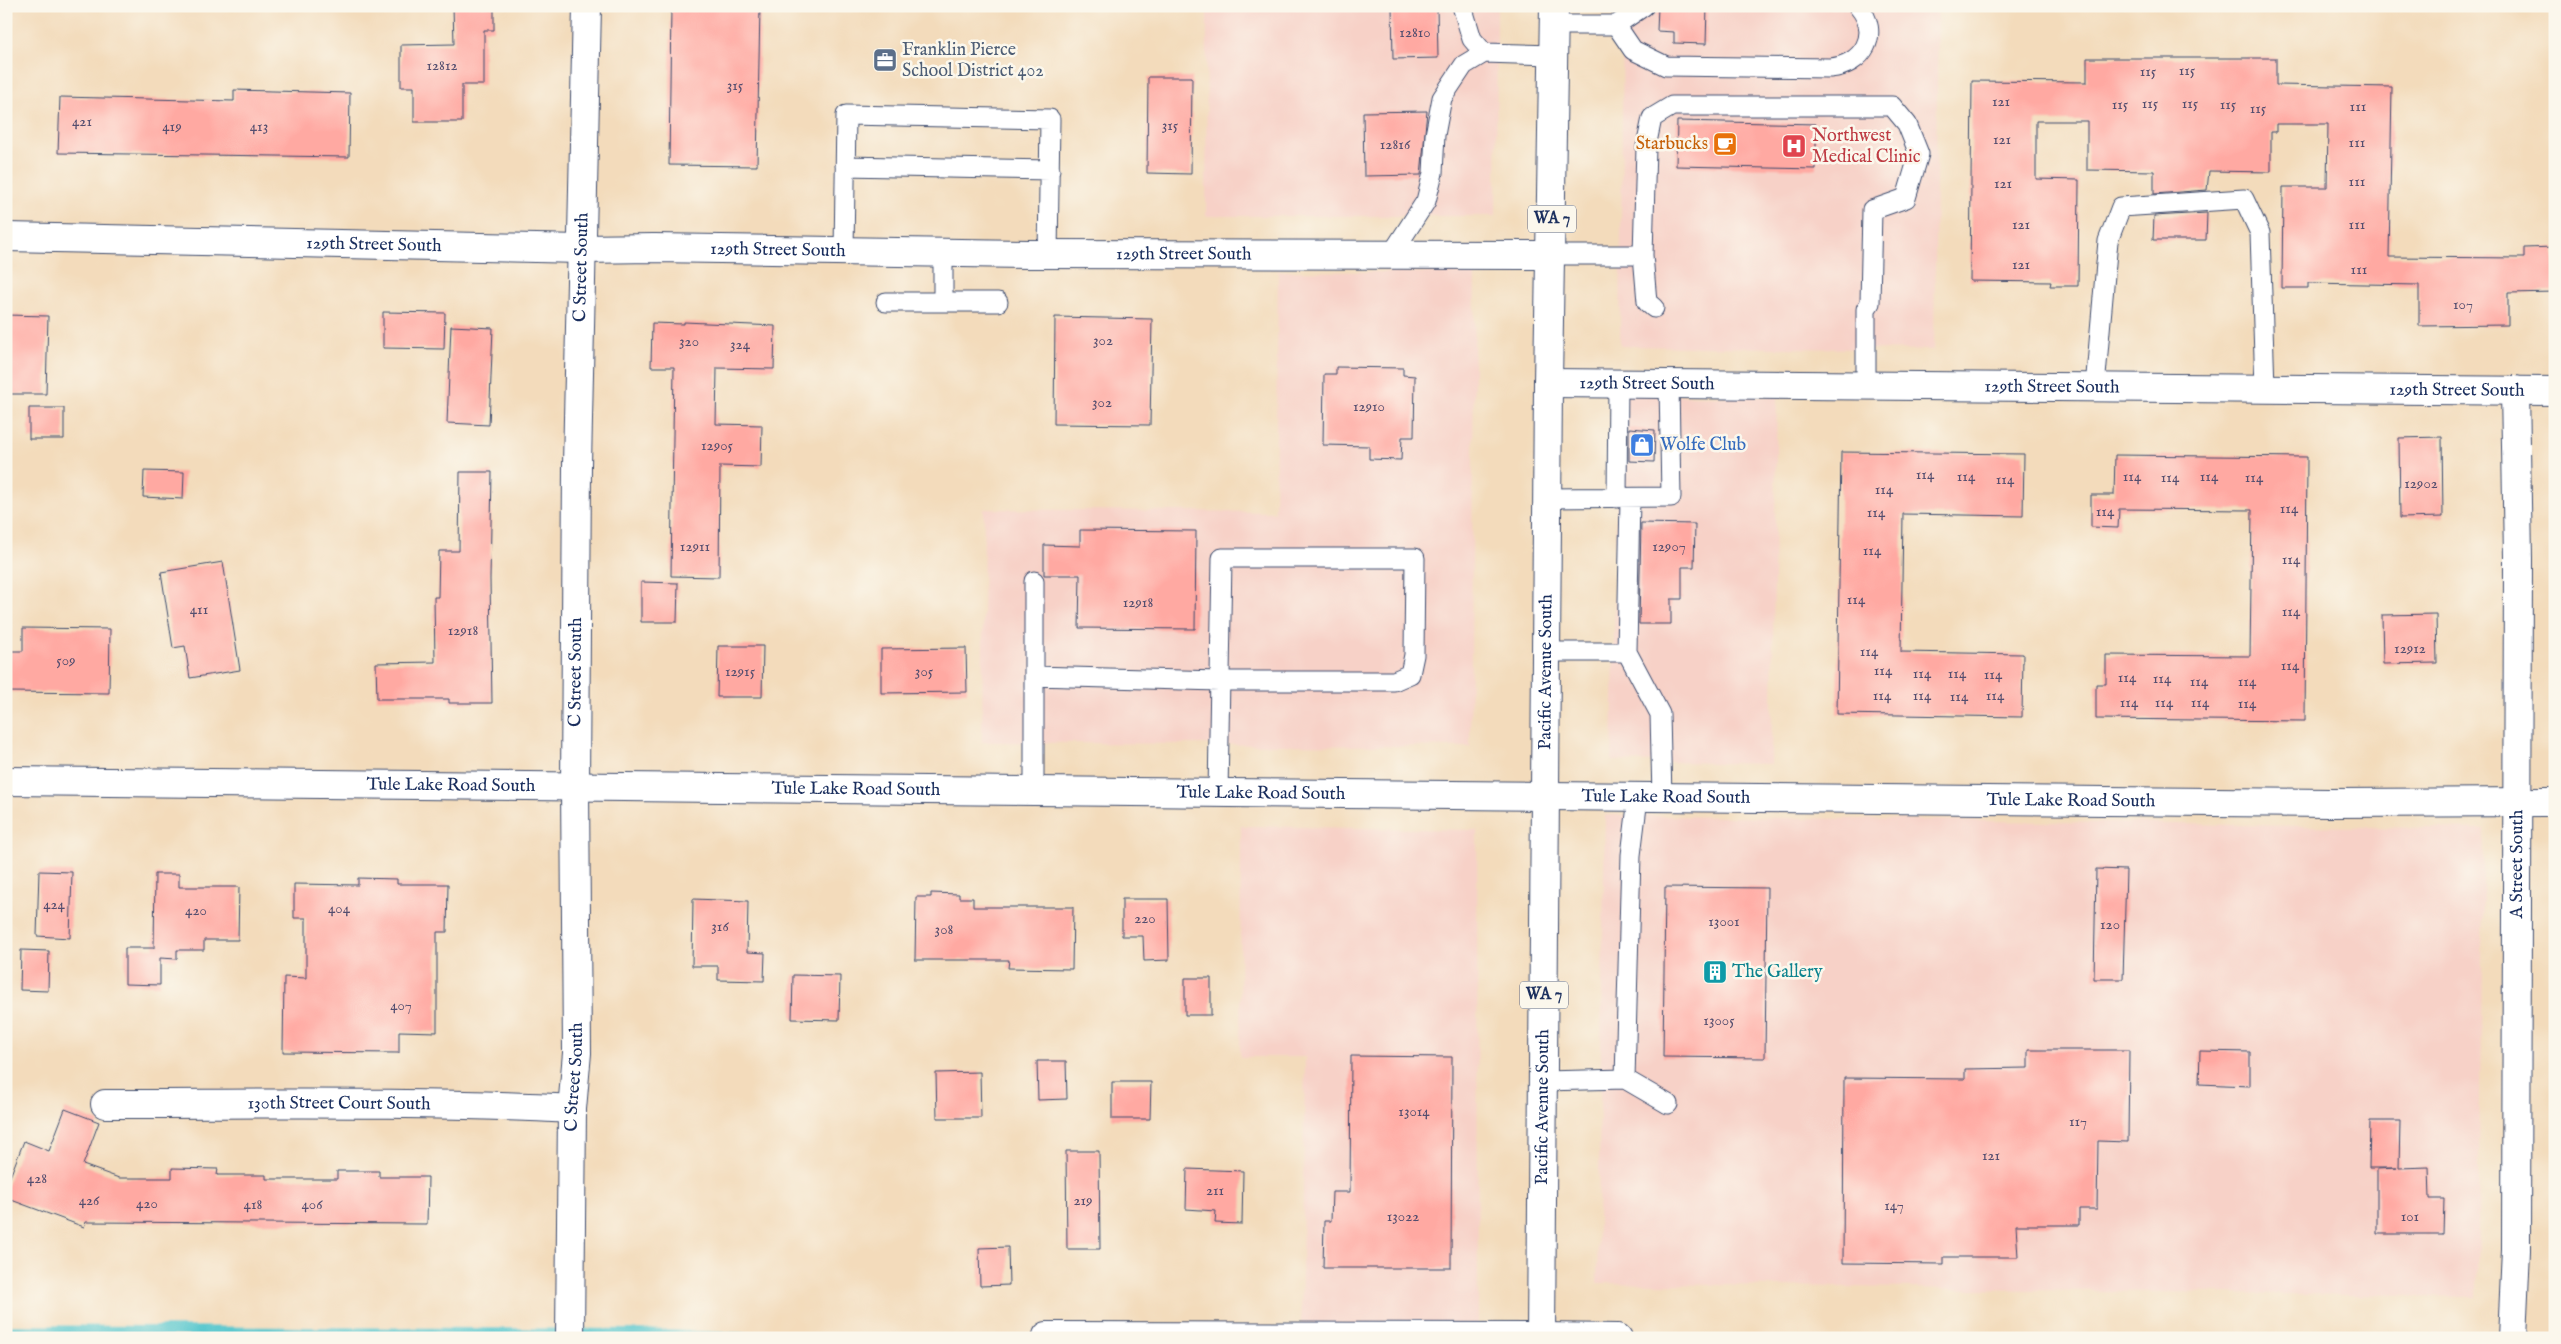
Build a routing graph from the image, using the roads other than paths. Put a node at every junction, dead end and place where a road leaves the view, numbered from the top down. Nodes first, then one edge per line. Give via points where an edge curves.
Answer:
1 (587, 6) edge
2 (1462, 6) edge
3 (1644, 6) edge
4 (1858, 6) edge
5 (1554, 16) edge
6 (1616, 25) junction
7 (1484, 53) junction
8 (1554, 55) junction
9 (845, 166) junction
10 (1050, 170) junction
11 (6, 237) edge
12 (581, 249) junction
13 (844, 252) junction
14 (943, 252) junction
15 (1048, 254) junction
16 (1391, 255) junction
17 (1551, 255) junction
18 (1644, 255) junction
19 (886, 302) dead end
20 (943, 302) junction
21 (998, 302) dead end
22 (1654, 308) dead end
23 (1548, 383) junction
24 (1618, 383) junction
25 (1669, 384) junction
26 (1866, 385) junction
27 (2095, 387) junction
28 (2265, 388) junction
29 (2515, 390) junction
30 (2555, 391) edge
31 (1548, 498) junction
32 (1624, 498) junction
33 (1034, 581) dead end
34 (1547, 652) junction
35 (1627, 652) junction
36 (1034, 676) junction
37 (1219, 681) junction
38 (6, 781) edge
39 (575, 787) junction
40 (1034, 790) junction
41 (1218, 794) junction
42 (1546, 796) junction
43 (1650, 798) junction
44 (2517, 802) junction
45 (2555, 802) edge
46 (1625, 1079) junction
47 (1544, 1081) junction
48 (105, 1104) dead end
49 (1668, 1104) dead end
50 (572, 1109) junction
51 (1047, 1336) dead end
52 (1105, 1337) edge
53 (1266, 1337) edge
54 (1441, 1337) edge
55 (1541, 1337) edge
56 (570, 1338) edge
57 (1618, 1338) edge
58 (2512, 1338) edge

1 - 12 street, C Street South
2 - 7 lane via 1472,38
3 - 6 lane
4 - 6 lane via 1868,20 1868,42 1854,62 1842,67 1666,66 1633,50
5 - 6 lane
5 - 8 street, Pacific Avenue South / WA 7
7 - 8 lane
7 - 16 lane via 1464,65 1442,98 1435,135 1433,173 1426,201
8 - 17 street, Pacific Avenue South / WA 7
9 - 10 lane
9 - 10 lane via 846,115 1050,119
9 - 13 lane
10 - 15 lane
11 - 12 street, 129th Street South
12 - 13 street, 129th Street South
12 - 39 street, C Street South
13 - 14 street, 129th Street South
14 - 15 street, 129th Street South
14 - 20 lane
15 - 16 street, 129th Street South
16 - 17 street, 129th Street South
17 - 18 lane
17 - 23 street, Pacific Avenue South / WA 7
18 - 22 lane via 1647,302
18 - 26 lane via 1646,147 1652,118 1672,106 1892,106 1907,124 1919,154 1906,198 1872,210 1870,303 1866,309
19 - 20 lane
20 - 21 lane
23 - 24 street, 129th Street South
23 - 31 street, Pacific Avenue South / WA 7
24 - 25 street, 129th Street South
24 - 32 lane
25 - 26 street, 129th Street South
25 - 32 lane via 1671,497
26 - 27 street, 129th Street South
27 - 28 street, 129th Street South
27 - 28 lane via 2108,241 2122,207 2244,200 2260,233
28 - 29 street, 129th Street South
29 - 30 street, 129th Street South
29 - 44 street, A Street South
31 - 32 lane
31 - 34 street, Pacific Avenue South / WA 7
32 - 35 lane
33 - 36 lane
34 - 35 lane
34 - 42 street, Pacific Avenue South / WA 7
35 - 43 lane via 1660,714
36 - 37 lane
36 - 40 lane
37 - 37 lane via 1394,681 1410,674 1414,655 1415,558 1222,558
37 - 41 lane
38 - 39 street, Tule Lake Road South
39 - 40 street, Tule Lake Road South
39 - 50 street, C Street South via 577,1053
40 - 41 street, Tule Lake Road South
41 - 42 street, Tule Lake Road South
42 - 43 street, Tule Lake Road South
42 - 47 street, Pacific Avenue South / WA 7
43 - 44 street, Tule Lake Road South
43 - 46 lane via 1631,855
44 - 45 street, Tule Lake Road South
44 - 58 street, A Street South via 2516,1240
46 - 47 lane
46 - 49 lane
47 - 55 street, Pacific Avenue South / WA 7
48 - 50 street, 130th Street Court South via 354,1103
50 - 56 street, C Street South
51 - 52 street
52 - 53 street
53 - 54 street
54 - 55 street
55 - 57 street

